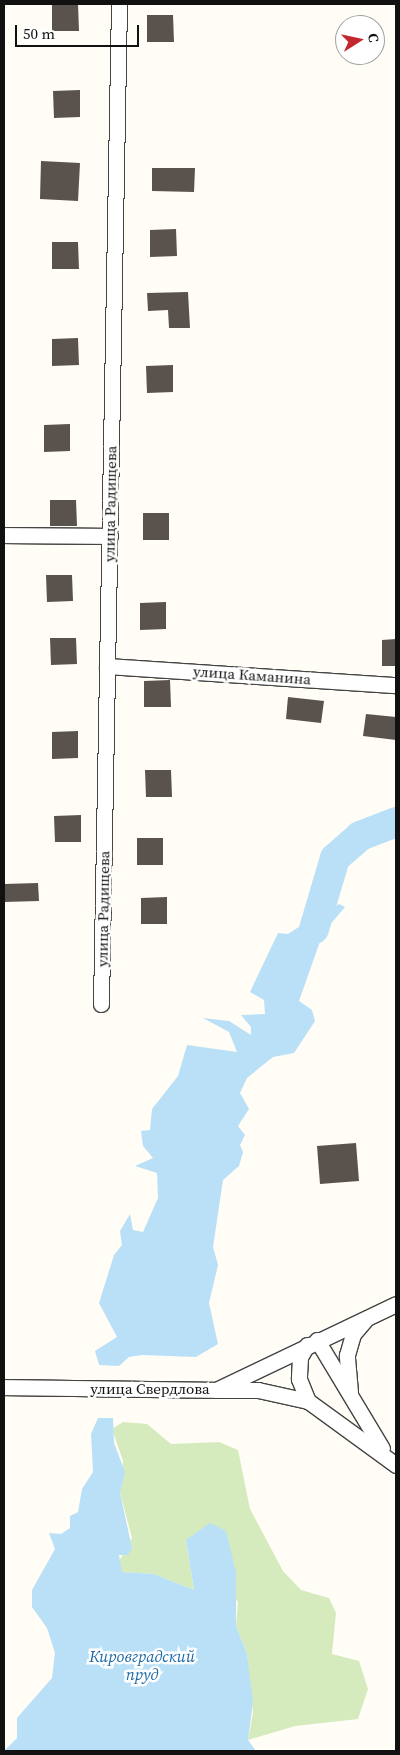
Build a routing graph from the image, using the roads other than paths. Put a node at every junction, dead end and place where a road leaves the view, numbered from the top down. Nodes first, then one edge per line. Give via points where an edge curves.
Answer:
1 (119, 4) edge
2 (4, 535) edge
3 (110, 536) junction
4 (107, 666) junction
5 (396, 685) edge
6 (101, 1004) dead end
7 (396, 1304) edge
8 (368, 1316) junction
9 (312, 1343) junction
10 (4, 1387) edge
11 (216, 1390) junction
12 (350, 1396) junction
13 (308, 1400) junction
14 (386, 1453) junction
15 (396, 1465) edge

1 - 3 street, улица Радищева
2 - 3 street
3 - 4 street, улица Радищева
4 - 5 street, улица Каманина
4 - 6 street, улица Радищева
7 - 8 street, улица Свердлова
8 - 9 street, улица Свердлова
8 - 12 street via 353,1334 347,1354
9 - 11 street, улица Свердлова
9 - 12 street
9 - 13 street via 300,1357 299,1379
10 - 11 street, улица Свердлова
11 - 13 street via 258,1390
12 - 14 street
13 - 14 street
14 - 15 street

